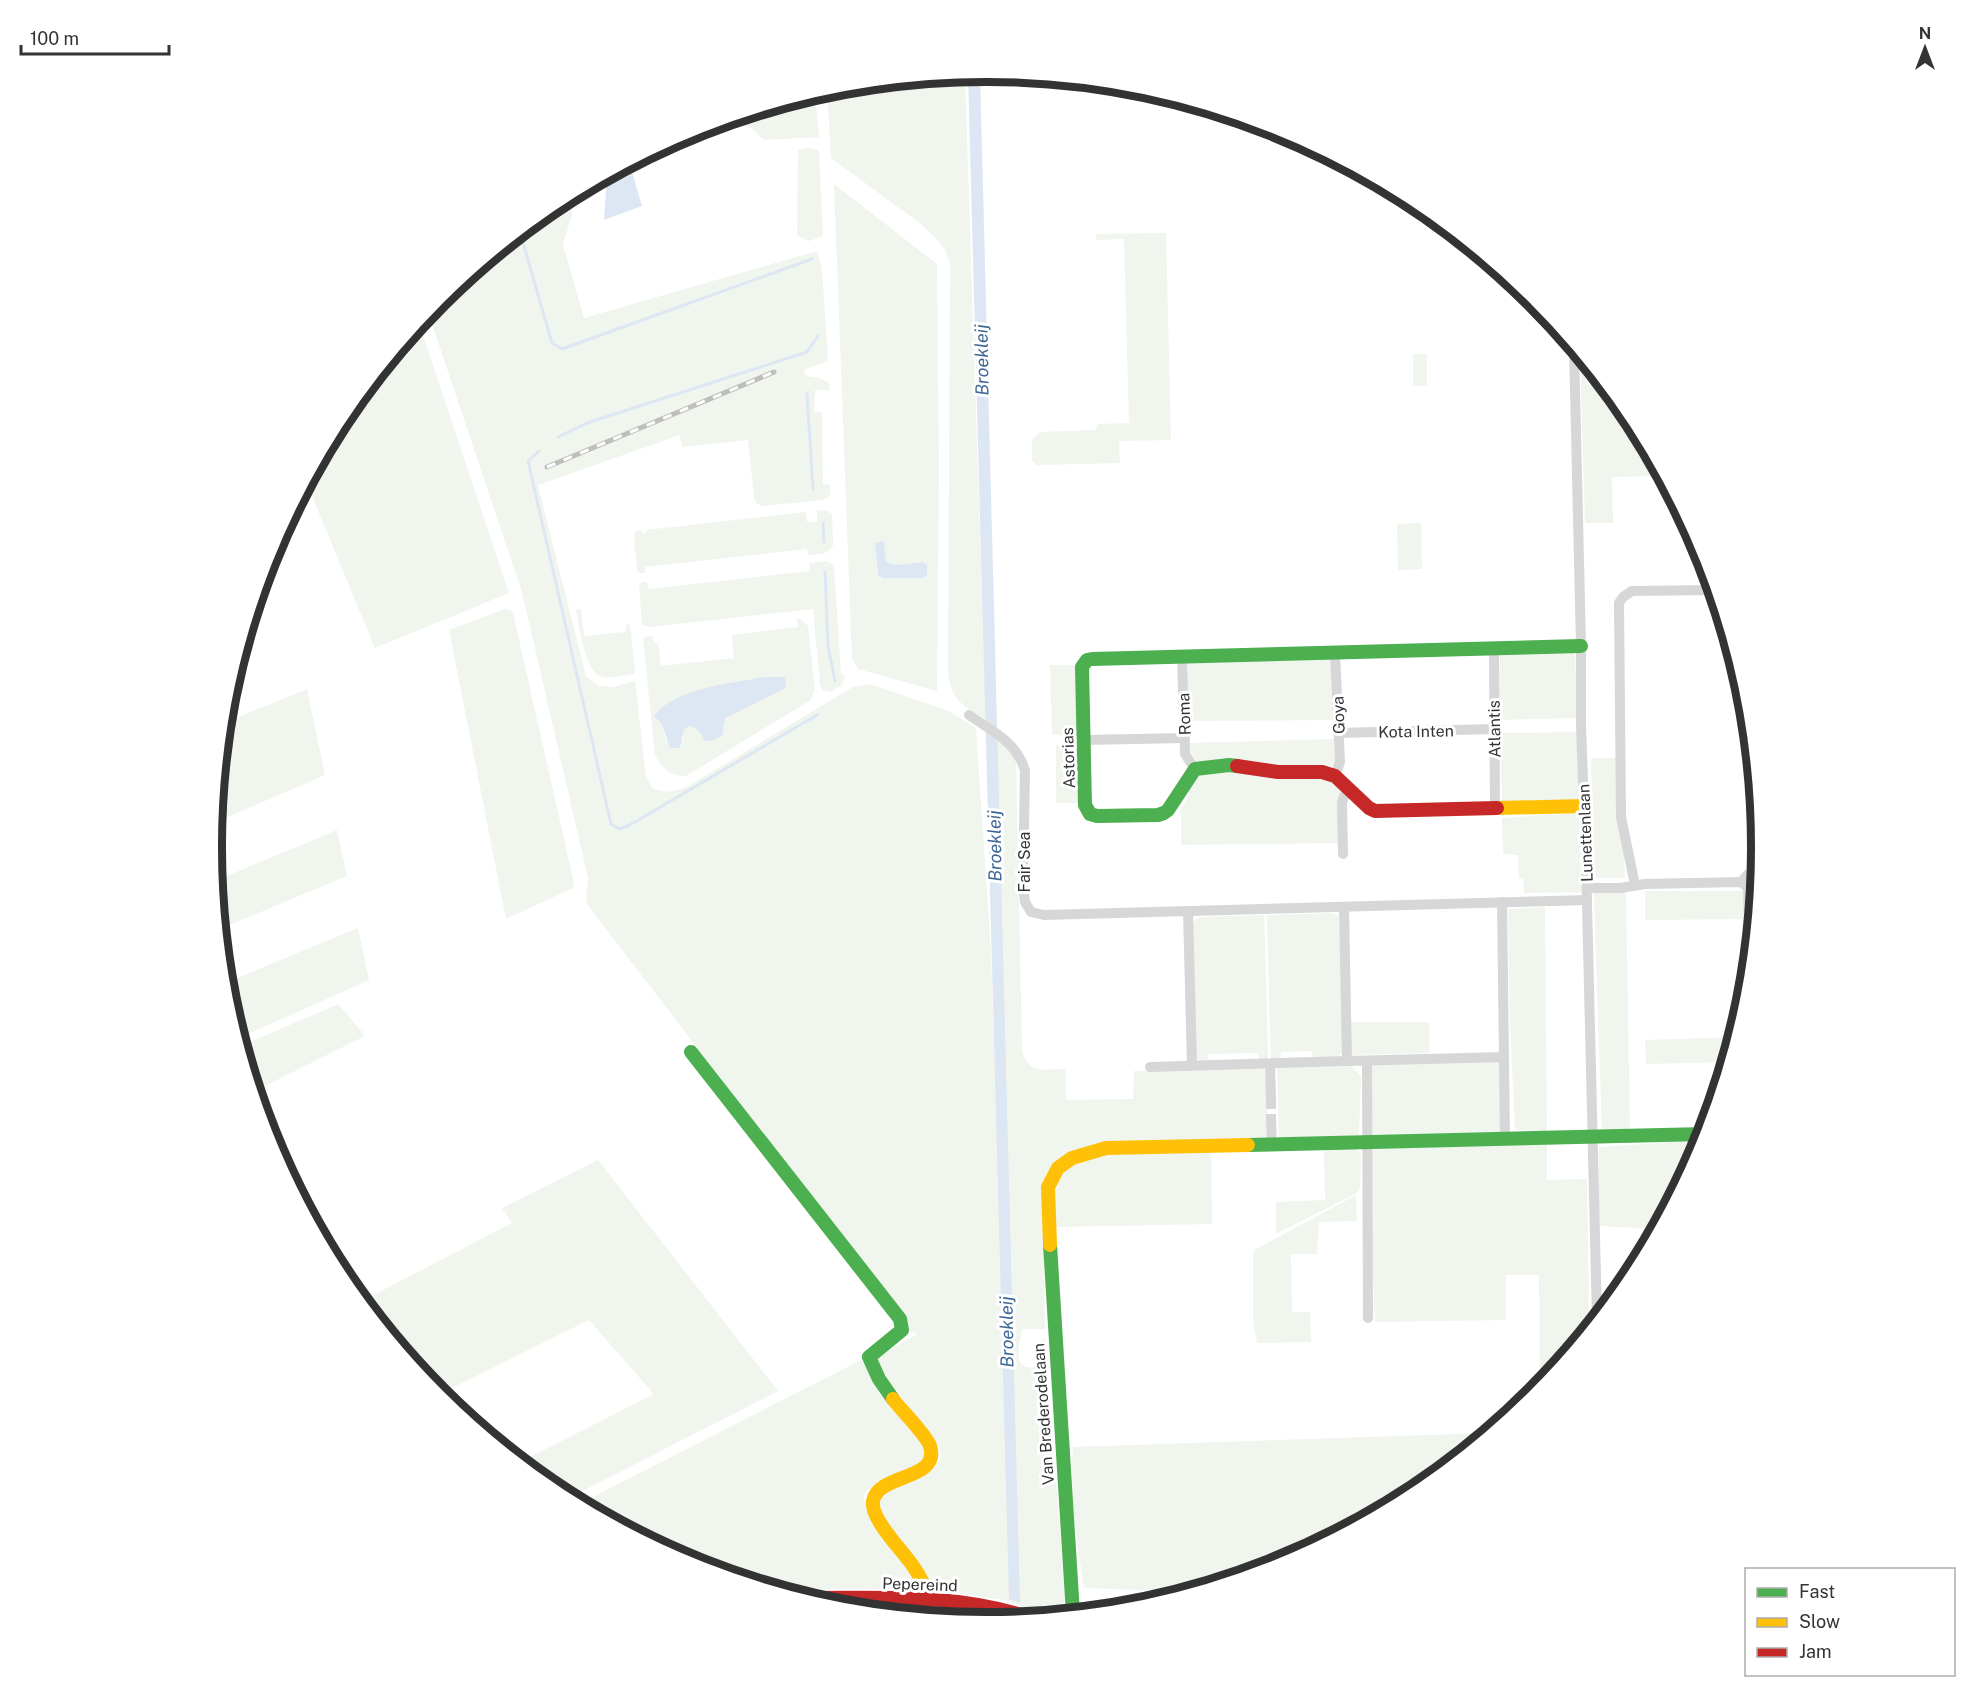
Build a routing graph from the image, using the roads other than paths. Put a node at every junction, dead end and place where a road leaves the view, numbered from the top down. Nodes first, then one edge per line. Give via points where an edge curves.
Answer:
1 (1574, 359) edge
2 (1706, 590) edge
3 (1581, 646) junction
4 (1494, 650) junction
5 (1335, 653) junction
6 (1182, 657) junction
7 (969, 715) dead end
8 (1494, 729) junction
9 (1338, 733) junction
10 (1185, 738) junction
11 (1084, 740) junction
12 (1195, 769) junction
13 (1335, 776) junction
14 (1350, 790) junction
15 (1585, 806) junction
16 (1495, 808) junction
17 (1343, 855) dead end
18 (1750, 871) edge
19 (1740, 882) junction
20 (1635, 885) junction
21 (1587, 888) junction
22 (1587, 900) junction
23 (1502, 903) junction
24 (1748, 903) edge
25 (1344, 907) junction
26 (1188, 911) junction
27 (691, 1052) dead end
28 (1504, 1057) junction
29 (1347, 1061) junction
30 (1366, 1061) junction
31 (1270, 1064) junction
32 (1192, 1065) junction
33 (1150, 1067) dead end
34 (1271, 1099) tunnel mouth
35 (1271, 1119) tunnel mouth
36 (1695, 1134) edge
37 (1593, 1137) junction
38 (1505, 1139) junction
39 (1366, 1142) junction
40 (1272, 1145) junction
41 (1597, 1307) edge
42 (1368, 1318) dead end
43 (845, 1598) edge
44 (929, 1599) junction
45 (1072, 1606) edge
46 (1013, 1611) edge

1 - 3 street, Lunettenlaan
2 - 20 street via 1632,591 1619,603 1621,817
3 - 4 street, Astorias
3 - 15 street, Lunettenlaan
4 - 5 street, Astorias
4 - 8 street, Atlantis
5 - 6 street, Astorias
5 - 9 street, Goya
6 - 10 street, Roma
6 - 11 street, Astorias via 1087,660 1082,667
7 - 26 street, Fair Sea via 1018,752 1025,771 1023,885 1031,912 1044,915
8 - 9 street, Kota Inten
8 - 16 street, Atlantis
9 - 13 street, Goya via 1340,762
10 - 11 street
10 - 12 street, Roma via 1185,754
11 - 12 street, Astorias via 1085,805 1089,815 1164,813
12 - 13 street via 1229,765
13 - 14 street
14 - 16 street via 1375,811
14 - 17 street via 1342,803
15 - 16 street
15 - 21 street, Lunettenlaan
18 - 19 street
19 - 20 street
19 - 24 street via 1748,888
20 - 21 street
21 - 22 street, Lunettenlaan
22 - 23 street
22 - 37 street, Lunettenlaan
23 - 25 street
23 - 28 street
25 - 26 street
25 - 29 street
26 - 32 street
27 - 44 street via 900,1319 902,1330 869,1357 883,1384 933,1453 924,1469 873,1495 872,1508 922,1578
28 - 30 street
28 - 38 street
29 - 30 street
29 - 31 street
30 - 39 street
31 - 32 street
31 - 34 street
32 - 33 street
35 - 40 street
36 - 37 street, Van Brederodelaan
37 - 38 street, Van Brederodelaan
37 - 41 street, Lunettenlaan
38 - 39 street, Van Brederodelaan
39 - 40 street, Van Brederodelaan
39 - 42 street
40 - 45 street, Van Brederodelaan via 1106,1148 1076,1155 1051,1178 1048,1213
43 - 44 street, Pepereind
44 - 46 street, Pepereind

